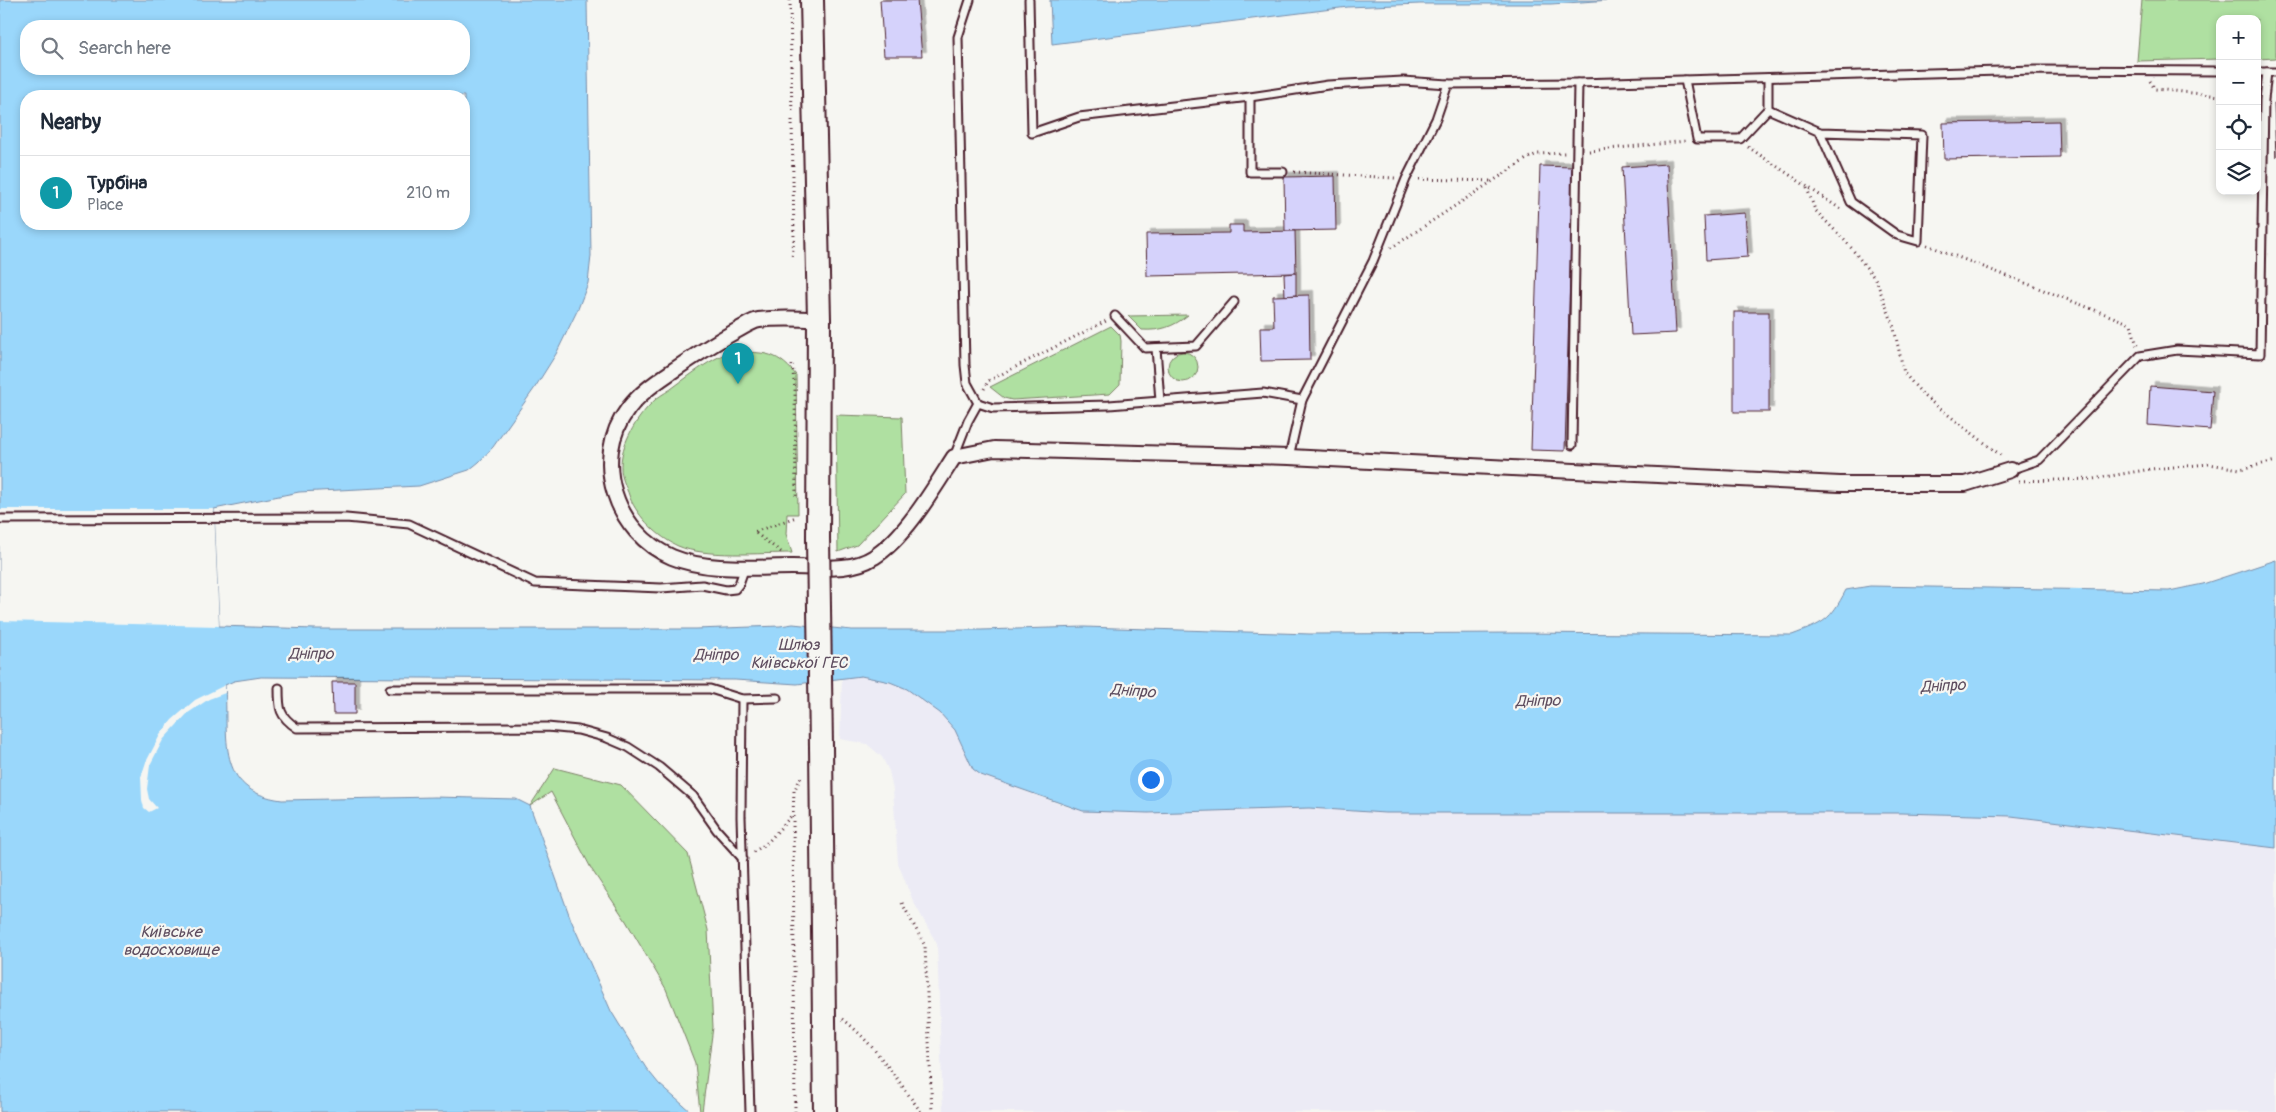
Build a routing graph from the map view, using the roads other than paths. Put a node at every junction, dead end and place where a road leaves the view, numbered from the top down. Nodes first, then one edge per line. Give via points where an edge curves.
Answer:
1 (812, 0) edge
2 (970, 0) edge
3 (1030, 0) edge
4 (2216, 72) edge
5 (2261, 72) edge
6 (2267, 72) junction
7 (2276, 72) edge
8 (1768, 78) junction
9 (1685, 80) junction
10 (1578, 83) junction
11 (1448, 84) junction
12 (1250, 97) junction
13 (1768, 109) junction
14 (1820, 132) junction
15 (1283, 172) road end
16 (1234, 302) dead end
17 (1115, 316) road end
18 (819, 319) junction
19 (1156, 348) junction
20 (1302, 400) junction
21 (1160, 401) junction
22 (978, 403) junction
23 (1572, 445) dead end
24 (954, 457) junction
25 (1289, 457) junction
26 (2012, 470) joint
27 (0, 519) edge
28 (746, 567) junction
29 (279, 688) dead end
30 (390, 689) dead end
31 (777, 698) dead end
32 (742, 699) junction
33 (743, 859) junction
34 (750, 1112) edge
35 (825, 1112) edge

1 - 18 main road
2 - 22 lane via 958,37 965,364 967,383
3 - 12 lane via 1032,133 1079,118
4 - 8 lane via 2035,70
5 - 6 lane
6 - 7 lane
6 - 26 lane via 2260,354 2177,350 2140,356 2039,460
8 - 9 lane
8 - 13 lane
9 - 10 lane
9 - 13 lane via 1697,139 1740,139
10 - 11 lane
10 - 23 lane
11 - 12 lane via 1371,81
11 - 20 lane via 1436,119 1406,179 1373,260
12 - 15 lane via 1250,172
13 - 14 lane
14 - 14 lane via 1922,135 1918,241 1897,234 1851,202
16 - 19 lane via 1196,346
17 - 19 lane via 1145,348
18 - 28 street via 757,320 715,342 644,390 627,410 615,433 610,461 612,487 622,511 635,530 651,545 673,558 718,567
18 - 35 main road, bridge via 818,538
19 - 21 lane
20 - 21 lane via 1263,393
20 - 25 lane
21 - 22 lane via 993,408
22 - 24 lane
24 - 25 street via 994,449
24 - 28 street via 898,537 874,558 848,567
25 - 26 street via 1840,484 1965,484
27 - 28 lane via 346,518 409,524 535,583 661,588 702,585 726,590 735,589 740,584
29 - 33 lane via 279,706 284,719 298,728 547,727 578,730 607,738 659,767 693,796
30 - 32 lane via 710,689
31 - 32 lane
32 - 33 lane
33 - 34 lane

